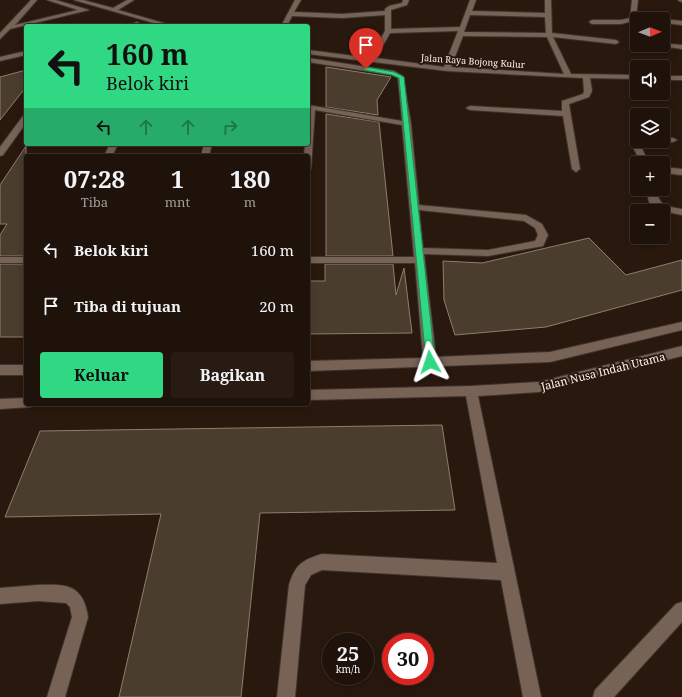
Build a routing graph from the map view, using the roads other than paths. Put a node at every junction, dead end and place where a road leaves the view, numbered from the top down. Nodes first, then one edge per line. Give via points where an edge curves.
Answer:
1 (34, 0) edge
2 (50, 0) edge
3 (77, 0) edge
4 (131, 0) edge
5 (298, 0) edge
6 (406, 0) edge
7 (473, 0) edge
8 (548, 0) edge
9 (634, 0) edge
10 (115, 9) junction
11 (86, 10) junction
12 (635, 12) edge
13 (388, 13) junction
14 (468, 13) junction
15 (290, 14) junction
16 (548, 15) junction
17 (630, 20) edge
18 (592, 22) dead end
19 (670, 22) edge
20 (682, 23) edge
21 (24, 24) edge
22 (25, 24) edge
23 (136, 24) edge
24 (164, 24) edge
25 (285, 24) edge
26 (8, 28) junction
27 (388, 31) junction
28 (462, 32) junction
29 (549, 35) junction
30 (0, 37) edge
31 (616, 42) dead end
32 (670, 46) dead end
33 (682, 47) edge
34 (310, 52) edge
35 (24, 53) edge
36 (0, 59) edge
37 (310, 60) edge
38 (372, 60) junction
39 (447, 69) junction
40 (569, 76) junction
41 (586, 76) junction
42 (630, 77) edge
43 (670, 78) edge
44 (682, 78) edge
45 (310, 107) edge
46 (470, 108) dead end
47 (566, 114) junction
48 (24, 120) edge
49 (406, 124) junction
50 (1, 149) edge
51 (576, 169) dead end
52 (670, 171) edge
53 (682, 172) edge
54 (653, 196) edge
55 (415, 207) junction
56 (682, 212) edge
57 (420, 255) junction
58 (0, 260) edge
59 (24, 260) edge
60 (310, 260) edge
61 (682, 326) edge
62 (682, 350) edge
63 (430, 362) junction
64 (310, 366) edge
65 (0, 370) edge
66 (24, 370) edge
67 (471, 391) junction
68 (310, 394) edge
69 (24, 403) edge
70 (2, 406) edge
71 (506, 572) junction
72 (0, 596) edge
73 (682, 610) edge
74 (56, 697) edge
75 (286, 697) edge
76 (532, 697) edge
77 (602, 697) edge

1 - 26 street
2 - 11 street
3 - 10 street
4 - 10 street
5 - 15 street
6 - 13 street via 405,4 389,8
7 - 14 street
8 - 16 street
9 - 12 street
10 - 24 street
11 - 22 street
11 - 23 street
13 - 15 street via 342,16
13 - 27 street
14 - 16 street
14 - 28 street
15 - 25 street
16 - 29 street
17 - 18 street
19 - 20 street
21 - 26 street
26 - 30 street
27 - 28 street
27 - 38 street
28 - 29 street
28 - 39 street
29 - 31 street
29 - 40 street
32 - 33 street
34 - 38 street, Jalan Raya Bojong Kulur
35 - 36 street
37 - 49 street via 400,76
38 - 39 street, Jalan Raya Bojong Kulur
39 - 40 street, Jalan Raya Bojong Kulur
40 - 41 street, Jalan Raya Bojong Kulur
41 - 42 street, Jalan Raya Bojong Kulur
41 - 47 street via 586,95 565,103
43 - 44 street
45 - 49 street
46 - 47 street
47 - 51 street
48 - 50 street
49 - 55 street
52 - 53 street
54 - 56 street via 654,202 661,208
55 - 57 street
55 - 57 street via 526,218 539,226 543,235 539,244 488,253
57 - 60 street
57 - 63 street
58 - 59 street
61 - 63 street via 550,357
62 - 67 street, Jalan Nusa Indah Utama via 539,387
63 - 64 street
65 - 66 street
67 - 68 street, Jalan Nusa Indah Utama
67 - 71 street
69 - 70 street
71 - 75 street via 322,562 314,564 300,575 297,585
71 - 76 street
72 - 74 street via 62,592 73,598 78,606 80,617
73 - 77 street

